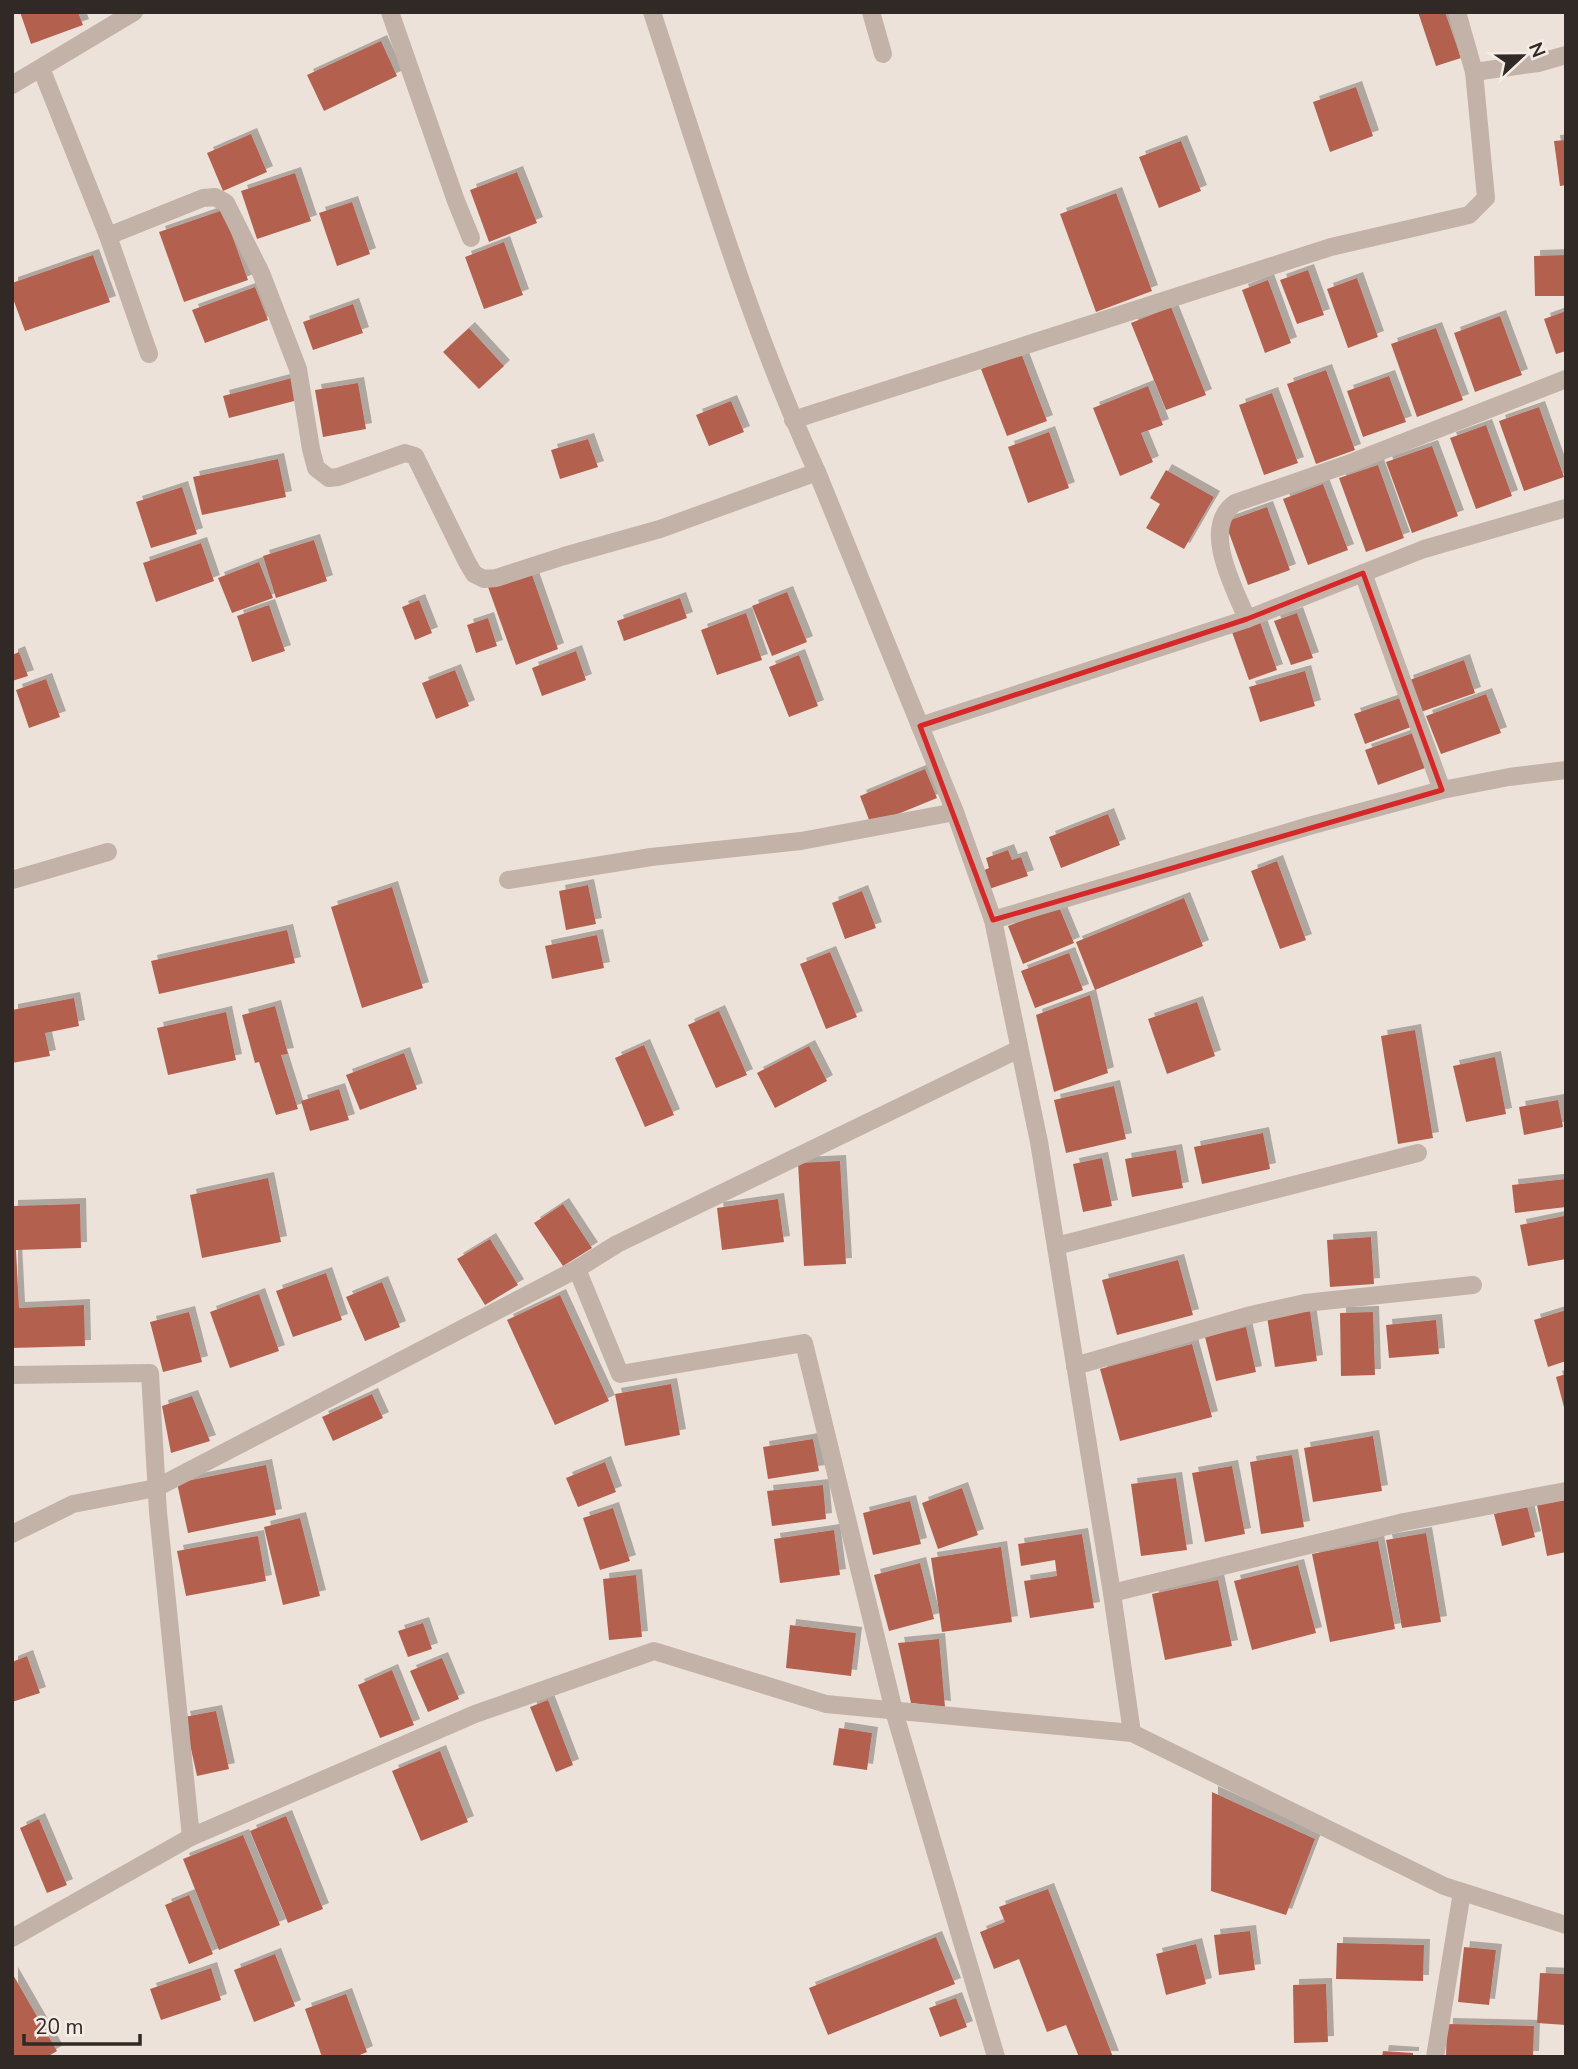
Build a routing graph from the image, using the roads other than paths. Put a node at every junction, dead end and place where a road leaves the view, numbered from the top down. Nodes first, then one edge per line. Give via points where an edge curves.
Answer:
1 (134, 12) edge
2 (390, 12) edge
3 (652, 12) edge
4 (871, 12) edge
5 (1457, 12) edge
6 (883, 54) dead end
7 (1566, 55) edge
8 (41, 68) junction
9 (1474, 72) junction
10 (12, 85) edge
11 (108, 236) junction
12 (471, 238) dead end
13 (149, 354) dead end
14 (1566, 379) edge
15 (793, 419) junction
16 (817, 472) junction
17 (1566, 508) edge
18 (1363, 573) junction
19 (1247, 619) junction
20 (920, 726) junction
21 (1566, 770) edge
22 (1442, 790) junction
23 (955, 812) junction
24 (108, 852) dead end
25 (12, 880) edge
26 (508, 880) dead end
27 (993, 920) junction
28 (1019, 1049) junction
29 (1418, 1153) dead end
30 (1056, 1246) junction
31 (577, 1269) junction
32 (1473, 1284) dead end
33 (1075, 1366) junction
34 (12, 1375) edge
35 (156, 1488) junction
36 (1566, 1491) edge
37 (12, 1534) edge
38 (1112, 1593) junction
39 (894, 1711) junction
40 (1132, 1733) junction
41 (191, 1837) junction
42 (1462, 1892) junction
43 (1566, 1925) edge
44 (12, 1938) edge
45 (996, 2057) edge
46 (1435, 2057) edge

1 - 8 street
2 - 12 street
3 - 15 street via 748,300
4 - 6 street
5 - 9 street
7 - 9 street
8 - 10 street
8 - 11 street
9 - 15 street via 1486,198 1469,215 1331,247
11 - 13 street
11 - 16 street via 203,198 215,197 226,203 261,273 298,369 316,468 328,478 338,477 405,453 415,456 467,562 474,574 484,579 660,529
14 - 19 street via 1227,509 1220,545
15 - 16 street
16 - 20 street
17 - 18 street via 1424,549
18 - 19 street
18 - 22 street
19 - 20 street
20 - 23 street
21 - 22 street
22 - 27 street
23 - 26 street via 802,841 651,857
23 - 27 street
24 - 25 street
27 - 28 street
28 - 30 street
28 - 31 street via 617,1244
29 - 30 street
30 - 33 street
31 - 35 street
31 - 39 street via 620,1374 804,1343
32 - 33 street via 1305,1303
33 - 38 street
34 - 35 street via 150,1373
35 - 37 street via 73,1504
35 - 41 street
36 - 38 street via 1404,1522
38 - 40 street
39 - 40 street
39 - 41 street via 826,1704 654,1651 475,1714
39 - 45 street
40 - 42 street
41 - 44 street
42 - 43 street
42 - 46 street

